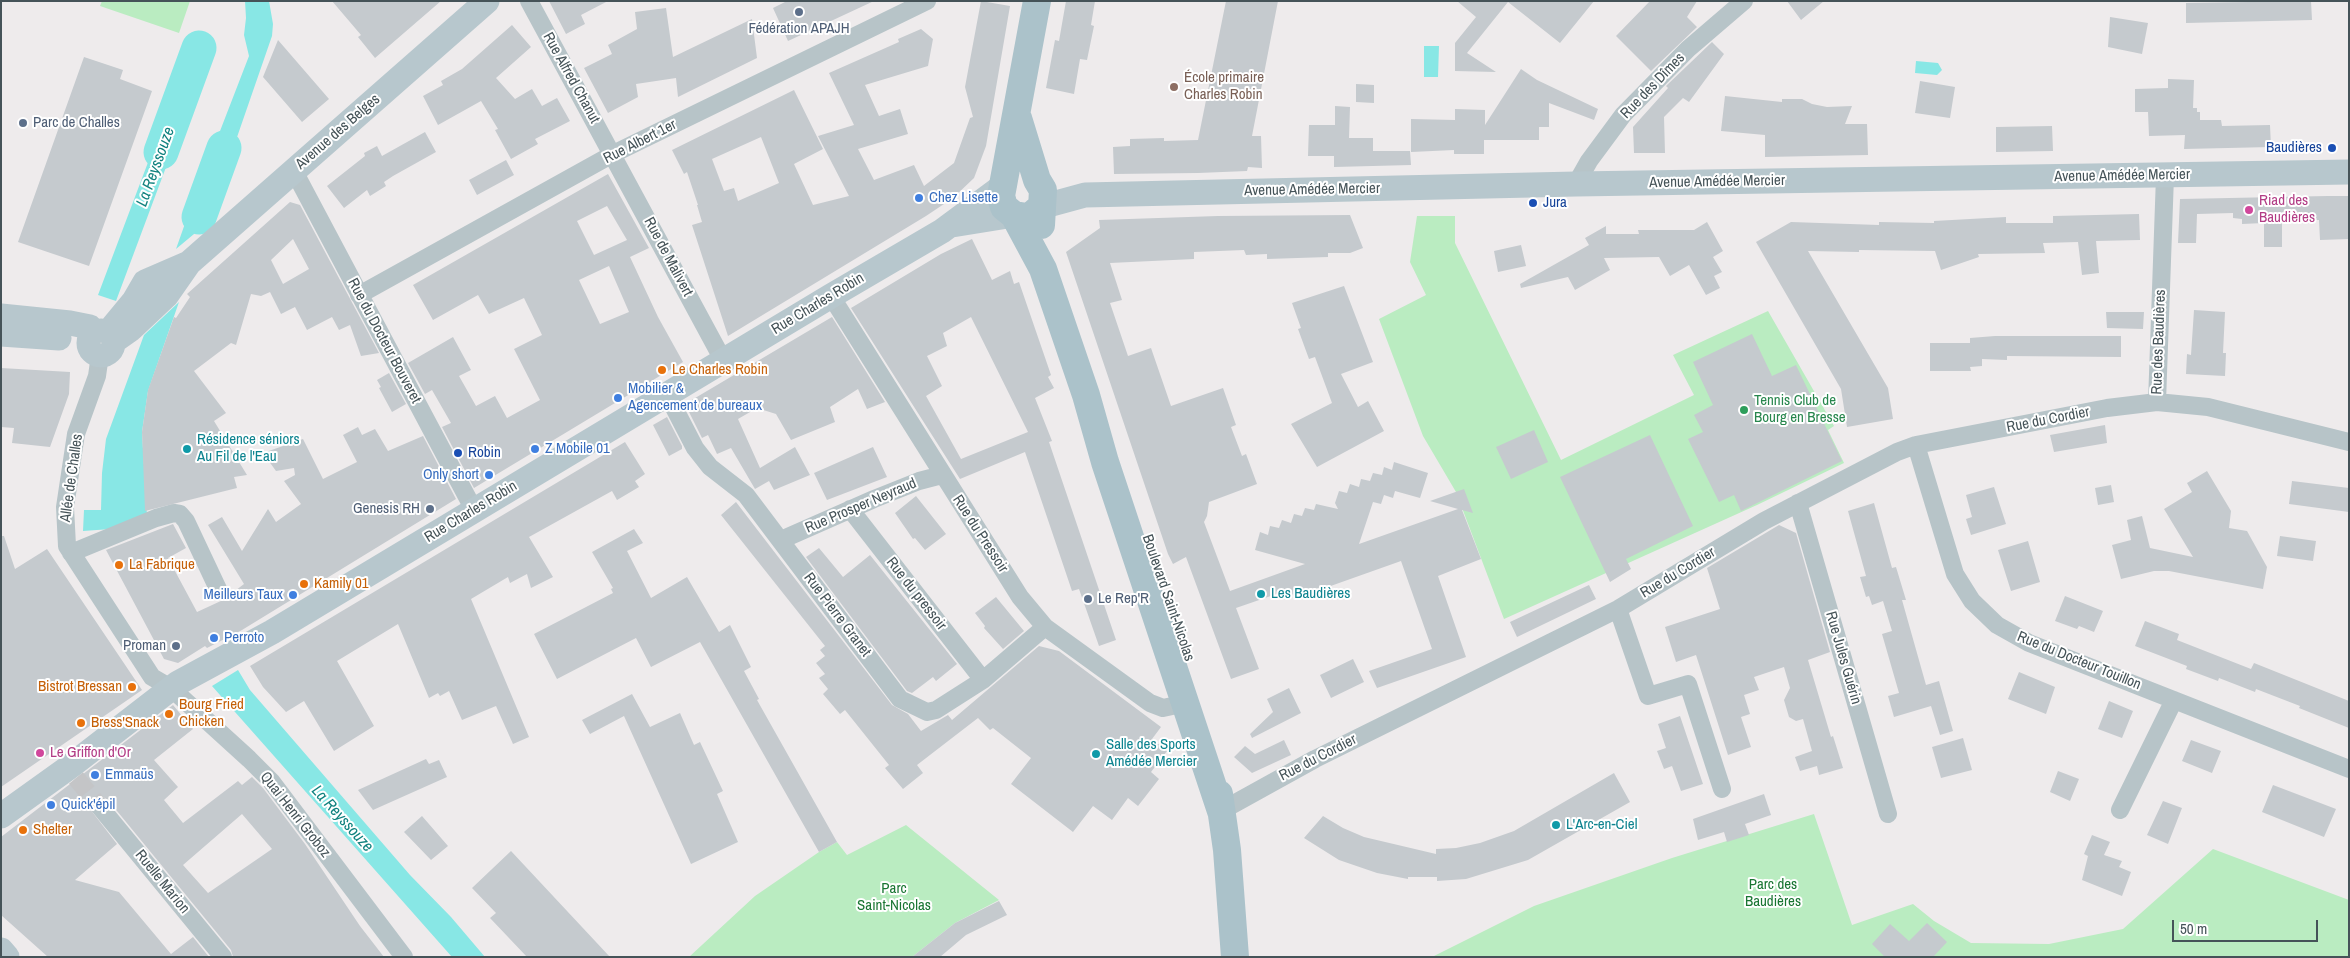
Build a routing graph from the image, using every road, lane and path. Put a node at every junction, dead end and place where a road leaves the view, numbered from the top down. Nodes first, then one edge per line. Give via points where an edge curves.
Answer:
1 (487, 1) edge
2 (529, 1) edge
3 (928, 1) edge
4 (1037, 1) edge
5 (1743, 2) edge
6 (1017, 114) junction
7 (613, 154) junction
8 (294, 170) junction
9 (2349, 172) edge
10 (2165, 176) junction
11 (1037, 180) junction
12 (1004, 184) junction
13 (1576, 184) junction
14 (1085, 195) junction
15 (1041, 207) junction
16 (1014, 215) junction
17 (952, 225) junction
18 (189, 263) junction
19 (1043, 269) junction
20 (359, 295) junction
21 (831, 296) junction
22 (1, 316) edge
23 (1, 334) edge
24 (101, 340) junction
25 (723, 360) junction
26 (668, 394) junction
27 (1086, 394) junction
28 (2157, 402) junction
29 (2349, 442) edge
30 (1916, 446) junction
31 (942, 475) junction
32 (1798, 503) junction
33 (850, 509) junction
34 (474, 510) junction
35 (782, 540) junction
36 (71, 553) junction
37 (218, 589) dead end
38 (1618, 609) junction
39 (1045, 627) junction
40 (983, 680) junction
41 (171, 688) junction
42 (2174, 700) junction
43 (1186, 703) junction
44 (2349, 769) edge
45 (1722, 789) dead end
46 (100, 807) tunnel mouth
47 (2120, 810) dead end
48 (1221, 811) junction
49 (1888, 814) dead end
50 (1, 816) edge
51 (1, 950) edge
52 (7, 957) edge
53 (223, 957) edge
54 (404, 957) edge
55 (1235, 957) edge

1 - 8 main road, Avenue des Belges
2 - 7 street, Rue Alfred Chanut
3 - 7 street, Rue Albert 1er
4 - 6 main road
5 - 13 street, Rue des Dîmes via 1688,49 1623,115
6 - 11 main road
6 - 12 main road
7 - 20 street, Rue Albert 1er
7 - 25 street, Rue de Malivert
8 - 18 main road, Avenue des Belges
8 - 20 street, Rue du Docteur Bouveret
9 - 10 main road, Avenue Amédée Mercier
10 - 13 main road, Avenue Amédée Mercier
10 - 28 street, Rue des Baudières
11 - 12 main road via 1030,175 1019,174
11 - 14 main road
11 - 15 main road via 1043,190
12 - 16 main road via 1002,202
12 - 17 main road
13 - 14 main road, Avenue Amédée Mercier
14 - 15 main road
15 - 16 main road via 1027,217
15 - 19 main road
16 - 17 main road
16 - 19 main road
17 - 21 main road, Rue Charles Robin
18 - 24 main road, Avenue des Belges via 166,296 131,329
18 - 24 main road, Avenue des Belges via 144,282 134,301
19 - 27 main road, Boulevard Saint-Nicolas
20 - 34 street, Rue du Docteur Bouveret
21 - 25 main road, Rue Charles Robin
21 - 31 street, Rue du Pressoir
22 - 24 main road via 70,322 90,327
23 - 24 main road
24 - 36 street, Allée de Challes via 97,376 76,434 65,507 66,546
25 - 26 main road, Rue Charles Robin
26 - 34 main road, Rue Charles Robin
26 - 35 street, Rue Pierre Granet via 695,448 710,467 746,495
27 - 43 main road, Boulevard Saint-Nicolas via 1105,462
27 - 48 main road, Boulevard Saint-Nicolas via 1121,462 1203,702 1211,735
28 - 29 street, Rue des Baudières via 2208,407
28 - 30 street, Rue du Cordier via 2107,408
30 - 32 street, Rue du Cordier via 1897,452
30 - 42 street, Rue du Docteur Touillon via 1956,574 1972,601 1997,625 2029,643
31 - 33 street, Rue Prosper Neyraud
31 - 39 street, Rue du Pressoir via 1020,597
32 - 38 street, Rue du Cordier
32 - 49 street, Rue Jules Guérin
33 - 35 street, Rue Prosper Neyraud
33 - 40 street, Rue du pressoir
34 - 41 main road, Rue Charles Robin via 272,632
35 - 40 street, Rue Pierre Granet via 900,699 927,712
36 - 37 street via 156,518 180,514
36 - 41 street, Allée de Challes via 152,677
38 - 45 street via 1648,696 1688,684
38 - 48 street, Rue du Cordier via 1316,759
39 - 40 street, Rue Pierre Granet
39 - 43 street, Rue du Pressoir via 1150,703 1163,708
41 - 50 main road, Rue Charles Robin via 72,773
41 - 54 street, Quai Henri Groboz via 271,781
42 - 44 street, Rue du Docteur Touillon
42 - 47 street
43 - 48 main road, Boulevard Saint-Nicolas
46 - 53 street, Ruelle Marion
48 - 55 main road, Boulevard Saint-Nicolas
51 - 52 main road

